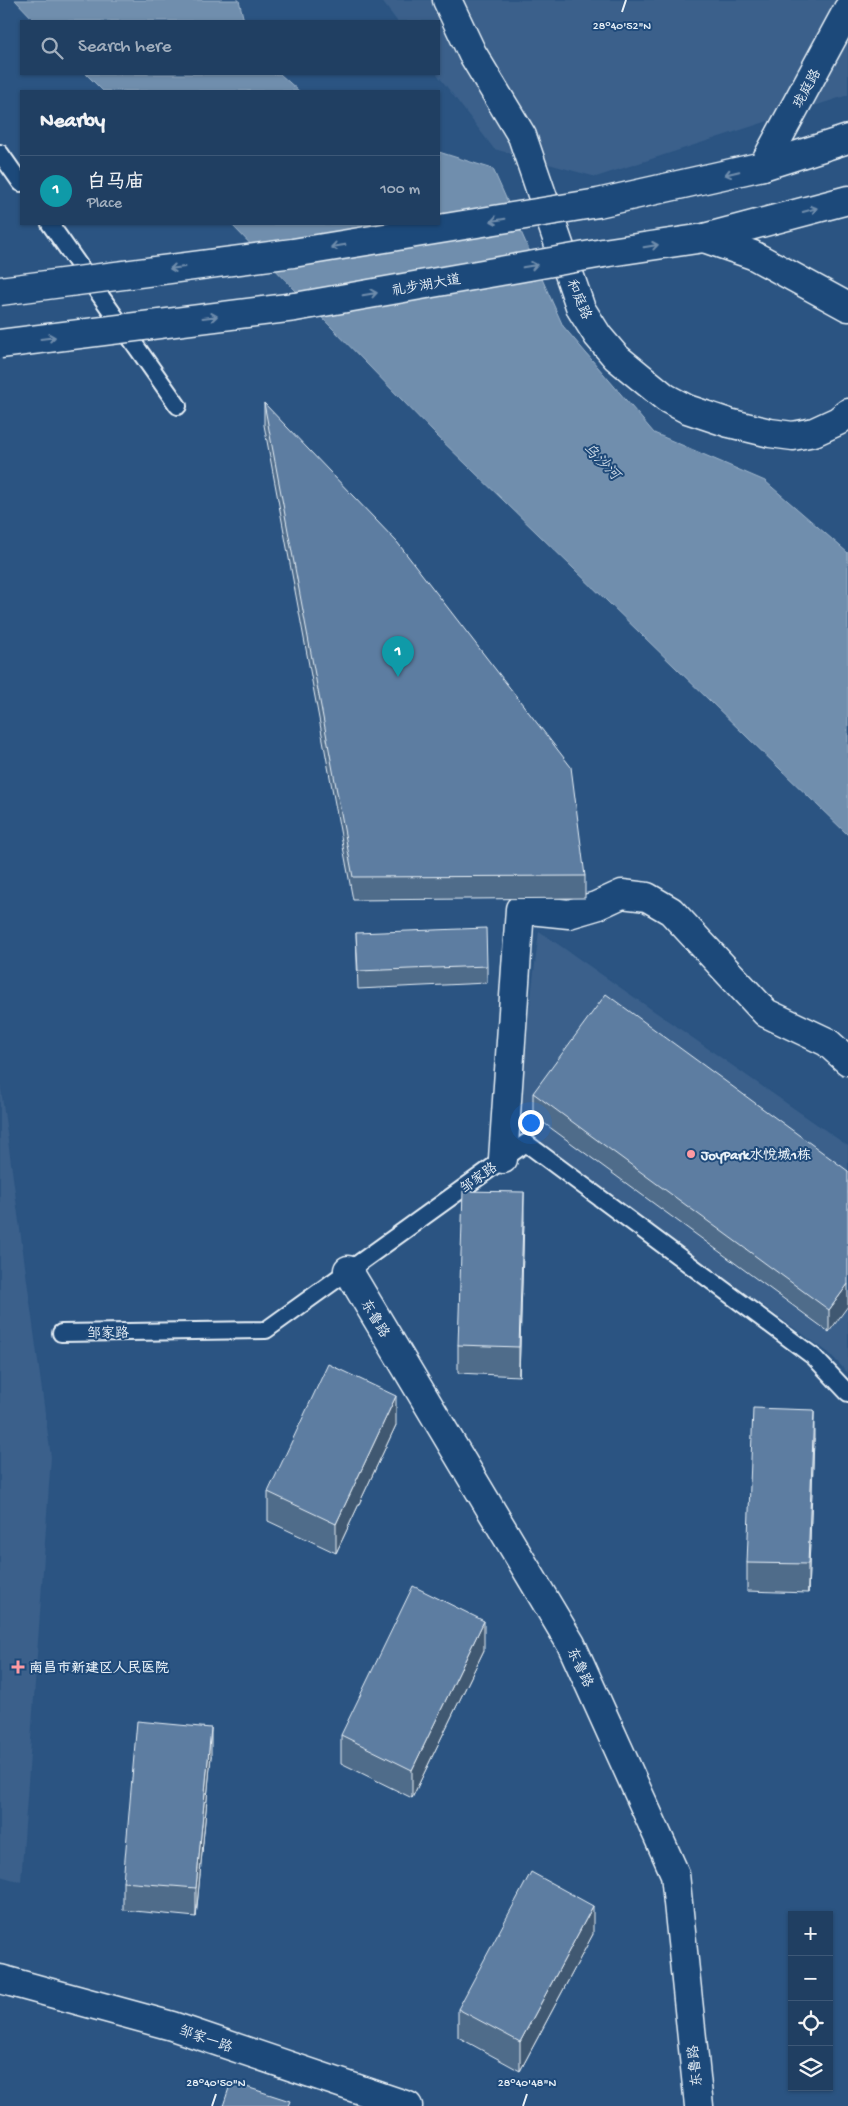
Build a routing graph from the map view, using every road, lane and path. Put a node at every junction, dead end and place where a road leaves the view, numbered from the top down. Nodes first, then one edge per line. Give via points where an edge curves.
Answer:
1 (447, 0) edge
2 (848, 10) edge
3 (842, 139) edge
4 (0, 153) edge
5 (763, 166) junction
6 (20, 182) edge
7 (848, 200) edge
8 (51, 225) edge
9 (704, 238) junction
10 (0, 291) edge
11 (848, 306) edge
12 (0, 344) edge
13 (178, 406) dead end
14 (848, 413) edge
15 (848, 1062) edge
16 (503, 1159) junction
17 (348, 1270) junction
18 (61, 1333) dead end
19 (848, 1393) edge
20 (1, 1985) edge
21 (408, 2106) edge
22 (698, 2106) edge

1 - 14 main road, 和庭路 via 472,53 522,136 581,309 616,357 666,398 687,410 770,433 793,436 814,432
2 - 5 main road, 珑庭路
3 - 5 main road
4 - 6 lane
5 -> 10 main road, bridge via 598,203 293,253
9 -> 7 main road, 礼步湖大道
8 - 13 lane
9 - 11 main road via 753,255
12 -> 9 main road, 礼步湖大道, bridge via 295,307
15 - 16 main road via 827,1042 766,1013 671,911 647,897 622,894 569,914 520,909
16 - 17 lane, 邹家路
16 - 19 lane, 邹家路 via 526,1143 814,1357
17 - 18 lane, 邹家路 via 266,1330
17 - 22 main road, 东鲁路 via 571,1644 675,1874
20 - 21 main road, 邹家一路 via 172,2026

